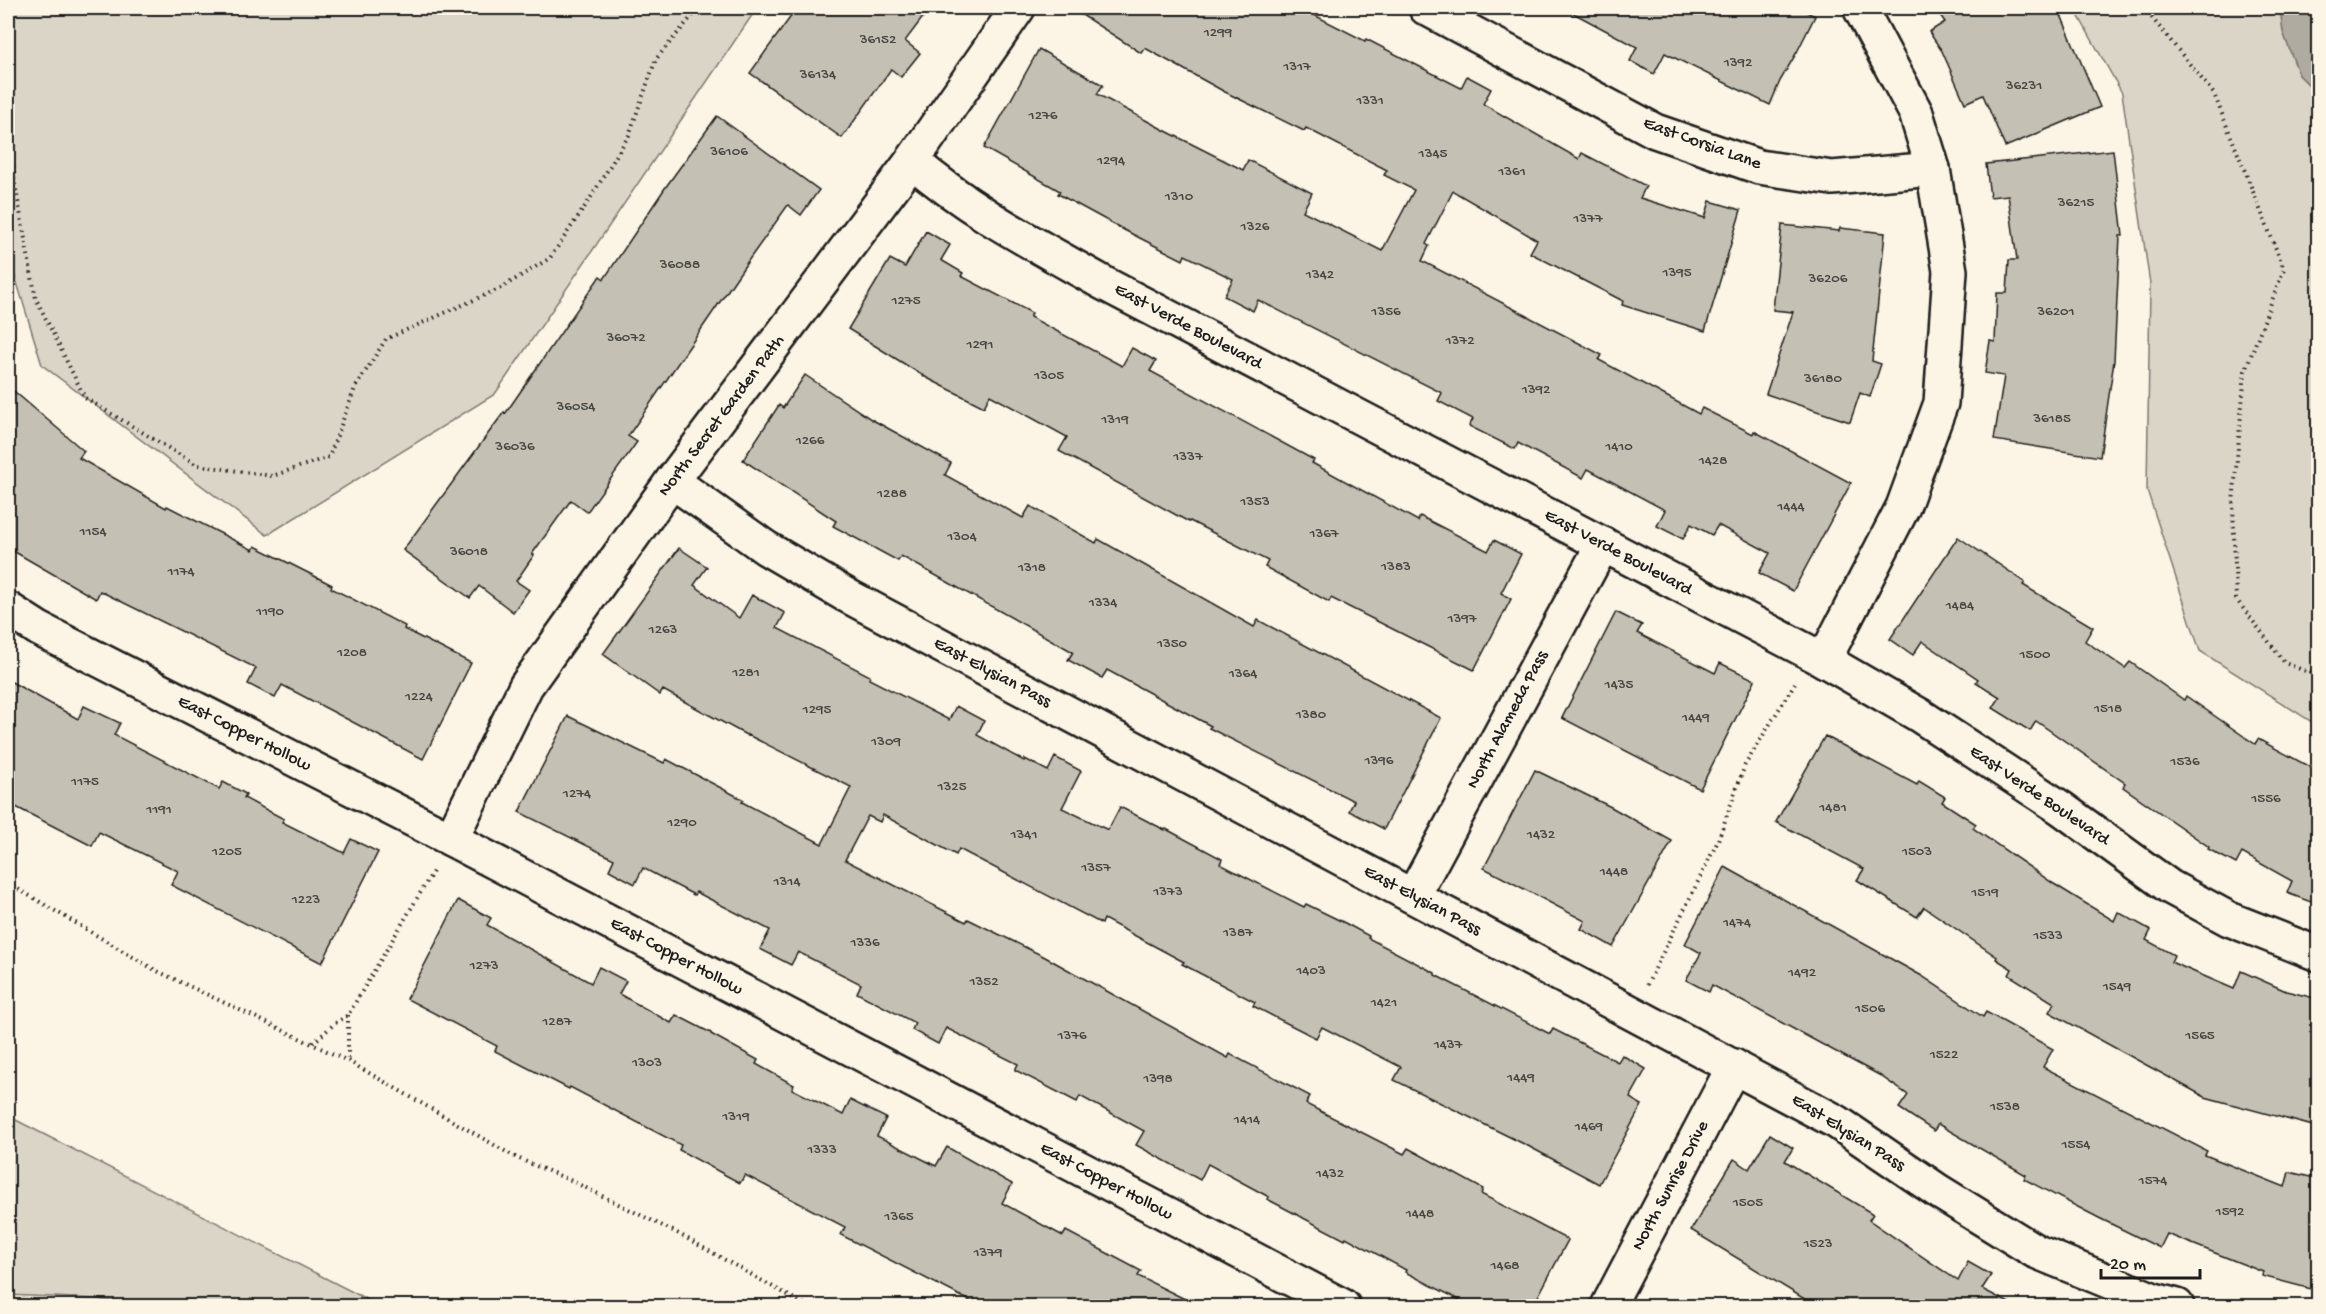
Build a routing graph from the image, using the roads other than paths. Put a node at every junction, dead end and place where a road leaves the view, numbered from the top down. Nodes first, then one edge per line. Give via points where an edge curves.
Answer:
1 (1018, 8) edge
2 (1426, 8) edge
3 (1860, 8) edge
4 (912, 161) junction
5 (1933, 169) junction
6 (672, 482) junction
7 (1603, 544) junction
8 (8, 609) edge
9 (1824, 660) junction
10 (451, 839) junction
11 (1413, 896) junction
12 (2319, 954) edge
13 (1734, 1066) junction
14 (1343, 1306) edge
15 (1608, 1306) edge
16 (2177, 1306) edge

1 - 4 street, North Secret Garden Path
2 - 5 street, East Corsia Lane via 1655,131 1759,167 1832,178
3 - 5 street via 1916,113
4 - 6 street, North Secret Garden Path
4 - 7 street, East Verde Boulevard via 944,189 1008,230 1105,284
5 - 9 street via 1950,271 1941,403 1903,507
6 - 10 street, North Secret Garden Path via 526,686
6 - 11 street, East Elysian Pass via 765,548 846,595
7 - 9 street, East Verde Boulevard
7 - 11 street, North Alameda Pass
8 - 10 street, East Copper Hollow via 39,629
9 - 12 street, East Verde Boulevard via 1918,715 2061,808 2170,887 2229,918
10 - 14 street, East Copper Hollow
11 - 13 street, East Elysian Pass
13 - 15 street, North Sunrise Drive
13 - 16 street, East Elysian Pass via 1837,1122 2035,1251

